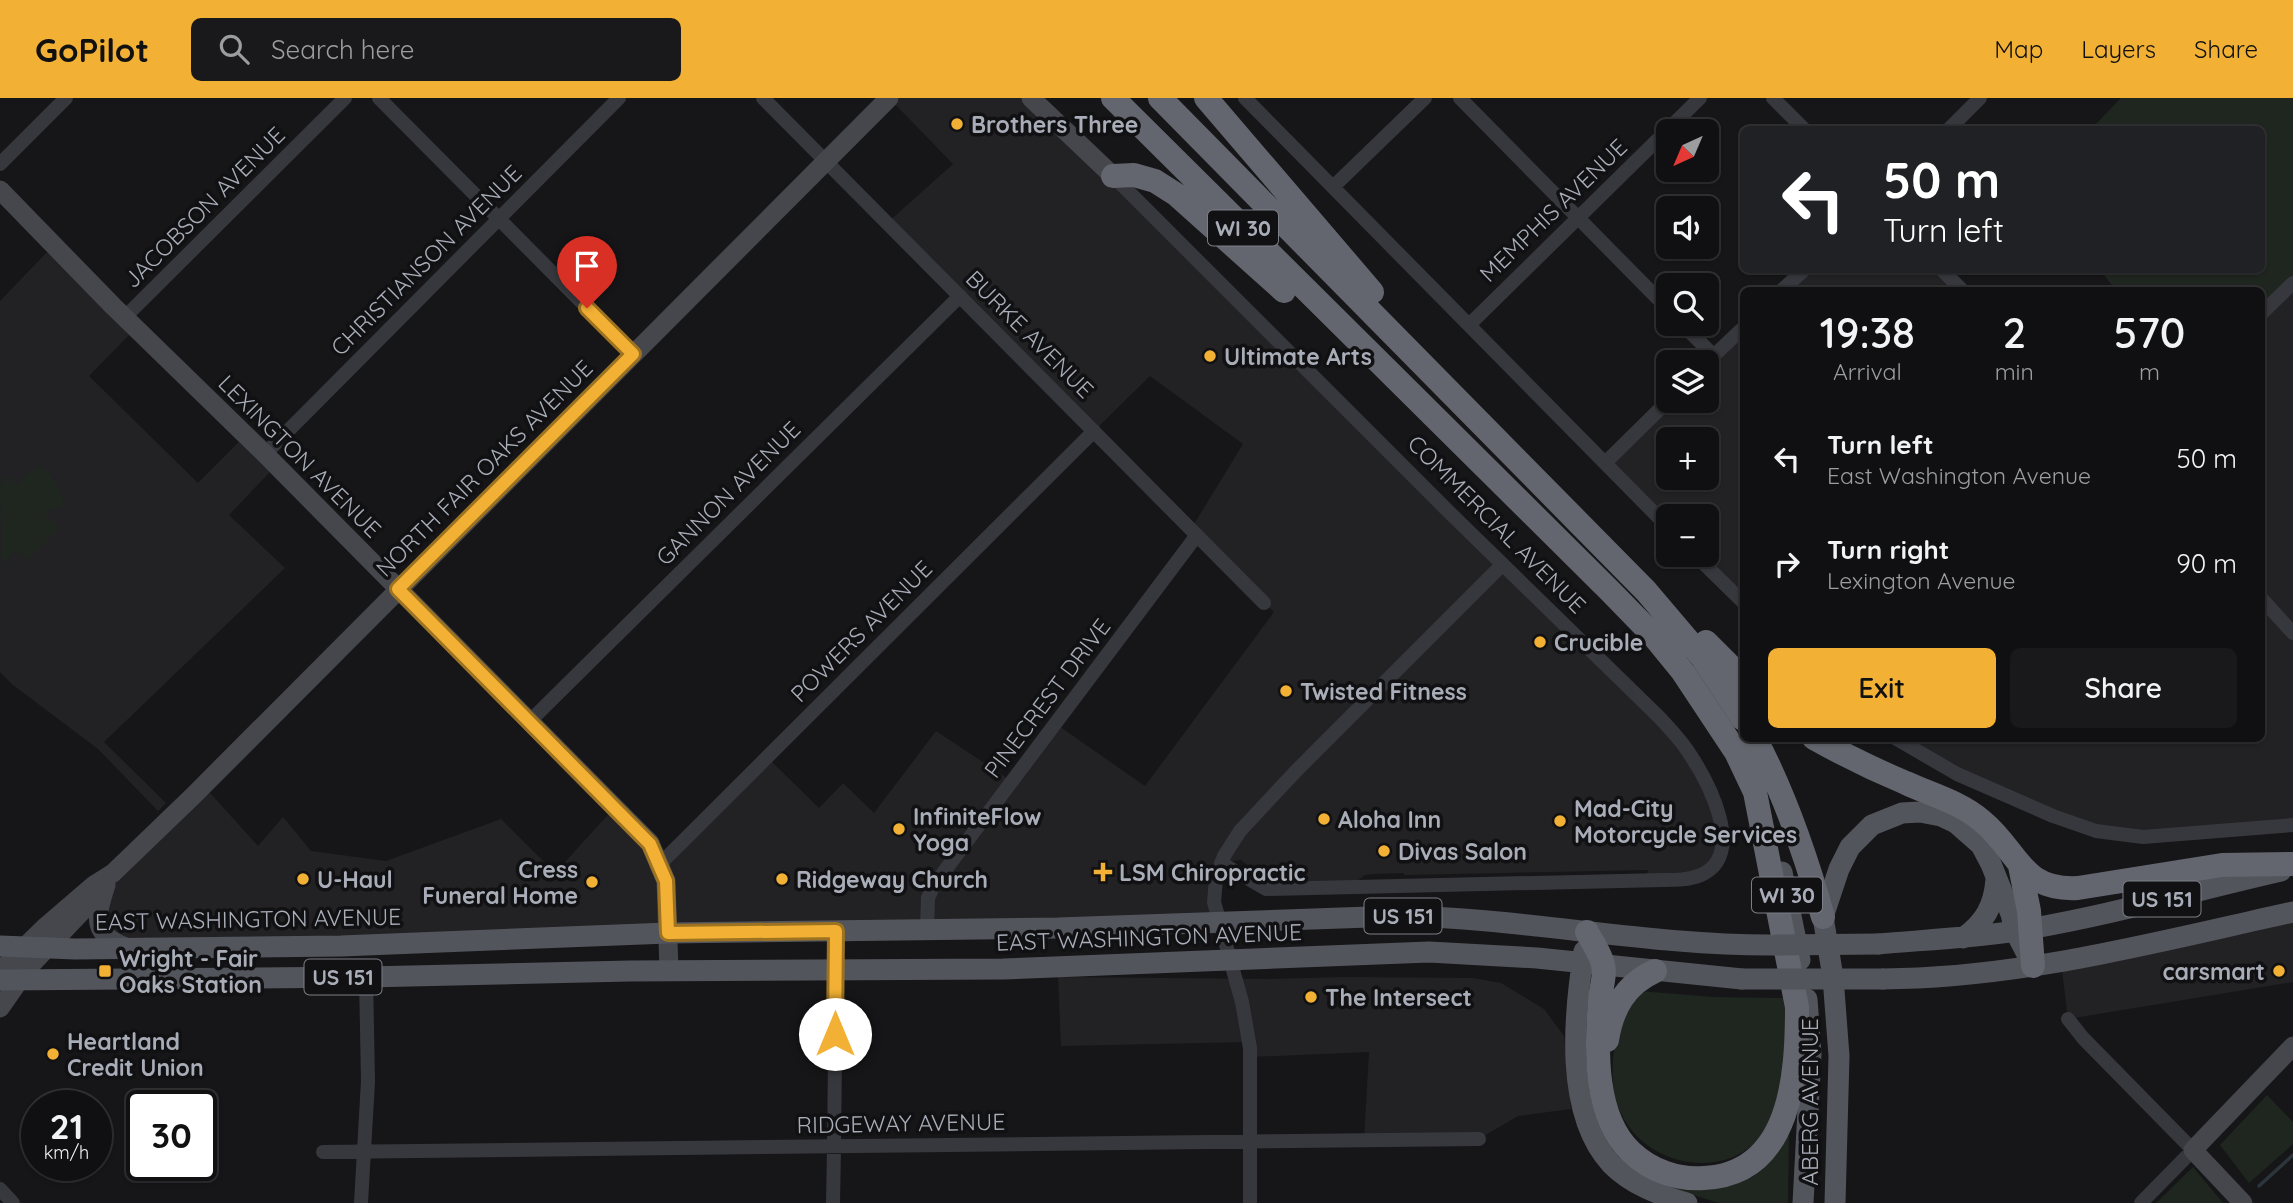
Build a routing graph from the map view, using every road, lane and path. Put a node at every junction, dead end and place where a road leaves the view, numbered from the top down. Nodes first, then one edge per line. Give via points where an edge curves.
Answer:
1 (65, 98) edge
2 (345, 98) edge
3 (379, 98) edge
4 (619, 98) edge
5 (763, 98) edge
6 (888, 98) edge
7 (1031, 98) edge
8 (1113, 98) edge
9 (1160, 98) edge
10 (1206, 98) edge
11 (1245, 98) edge
12 (1425, 98) edge
13 (1460, 98) edge
14 (1700, 98) edge
15 (1773, 98) edge
16 (1980, 98) edge
17 (1801, 126) edge
18 (1952, 126) edge
19 (825, 161) junction
20 (0, 164) edge
21 (1113, 176) junction
22 (1333, 187) junction
23 (0, 190) edge
24 (1578, 218) junction
25 (499, 219) junction
26 (1801, 273) edge
27 (1945, 273) edge
28 (2293, 283) edge
29 (1785, 287) edge
30 (1959, 287) edge
31 (960, 296) junction
32 (1656, 297) edge
33 (2265, 310) edge
34 (124, 318) junction
35 (1469, 325) junction
36 (1740, 331) edge
37 (1691, 336) edge
38 (1405, 346) junction
39 (1702, 350) edge
40 (1719, 351) edge
41 (633, 354) junction
42 (1656, 413) edge
43 (1094, 431) junction
44 (265, 454) junction
45 (1605, 463) junction
46 (1534, 514) junction
47 (1656, 515) edge
48 (1197, 535) junction
49 (1502, 565) junction
50 (1707, 567) edge
51 (398, 589) junction
52 (1646, 591) junction
53 (1740, 599) edge
54 (2265, 602) edge
55 (1264, 603) dead end
56 (2293, 633) edge
57 (1740, 676) edge
58 (1740, 714) edge
59 (529, 722) junction
60 (1757, 742) edge
61 (1822, 742) edge
62 (1901, 742) edge
63 (1755, 793) junction
64 (2293, 825) edge
65 (1221, 863) junction
66 (660, 864) junction
67 (2020, 866) junction
68 (2293, 866) edge
69 (109, 879) junction
70 (1996, 879) junction
71 (2293, 912) edge
72 (1823, 918) junction
73 (1219, 923) junction
74 (927, 930) junction
75 (2023, 930) junction
76 (836, 931) junction
77 (1587, 932) junction
78 (668, 933) junction
79 (1963, 938) junction
80 (0, 946) edge
81 (23, 947) junction
82 (47, 948) junction
83 (129, 948) junction
84 (1229, 961) junction
85 (1593, 964) junction
86 (2033, 966) junction
87 (835, 970) junction
88 (669, 971) junction
89 (1655, 971) junction
90 (366, 977) junction
91 (6, 978) edge
92 (0, 1008) edge
93 (2068, 1019) dead end
94 (2293, 1046) edge
95 (1601, 1075) junction
96 (1479, 1139) dead end
97 (1251, 1141) junction
98 (836, 1146) junction
99 (2193, 1150) junction
100 (323, 1152) dead end
101 (365, 1152) junction
102 (0, 1189) edge
103 (2240, 1199) edge
104 (13, 1203) edge
105 (361, 1203) edge
106 (833, 1203) edge
107 (1250, 1203) edge
108 (1687, 1203) edge
109 (1803, 1203) edge
110 (1835, 1203) edge
111 (2141, 1203) edge

1 - 20 street
2 - 34 street, JACOBSON AVENUE
3 - 25 street
4 - 25 street, CHRISTIANSON AVENUE
5 - 19 street, BURKE AVENUE
6 - 19 street, NORTH FAIR OAKS AVENUE
7 - 21 street, COMMERCIAL AVENUE
8 - 46 highway, WI 30
9 - 38 highway, WI 30
10 - 38 highway via 1383,304
11 - 22 street
12 - 22 street
13 - 24 street
14 - 24 street, MEMPHIS AVENUE
15 - 17 street
16 - 18 street
19 - 31 street, BURKE AVENUE
19 - 41 street, NORTH FAIR OAKS AVENUE
21 - 46 highway via 1134,175 1177,195
21 - 49 street, COMMERCIAL AVENUE
22 - 35 street
23 - 34 street, LEXINGTON AVENUE
24 - 32 street
24 - 35 street, MEMPHIS AVENUE
25 - 41 street
25 - 44 street, CHRISTIANSON AVENUE
26 - 29 street
27 - 30 street
28 - 33 street
31 - 43 street, BURKE AVENUE
31 - 59 street, GANNON AVENUE
34 - 44 street, LEXINGTON AVENUE
35 - 45 street
36 - 40 street
37 - 39 street
38 - 52 highway, WI 30
41 - 51 street, NORTH FAIR OAKS AVENUE
42 - 45 street
43 - 48 street, BURKE AVENUE
43 - 66 street, POWERS AVENUE
44 - 51 street, LEXINGTON AVENUE
45 - 47 street
46 - 63 highway, WI 30 via 1652,634 1683,672 1737,752
48 - 55 street, BURKE AVENUE
48 - 74 street, PINECREST DRIVE via 934,885 928,898
49 - 65 street via 1279,789 1233,840
49 - 65 street, COMMERCIAL AVENUE via 1686,748 1713,796 1721,823 1724,845 1711,869 1688,879 1266,889
50 - 53 street
51 - 59 street, LEXINGTON AVENUE
51 - 69 street, NORTH FAIR OAKS AVENUE
52 - 57 highway
52 - 58 highway, WI 30 via 1702,657
54 - 56 street
59 - 66 street, LEXINGTON AVENUE via 650,844
60 - 72 highway, WI 30 via 1808,860
61 - 67 highway via 1962,806 1999,836
62 - 64 street via 1983,786 2096,831 2180,835
63 - 95 highway via 1797,1007 1791,1078 1777,1134 1736,1171 1696,1179 1670,1175 1640,1160 1615,1133 1605,1110
63 - 109 main road, ABERG AVENUE / WI 30 via 1776,846 1807,1000 1811,1054
65 - 73 street via 1214,896
66 - 78 street, LEXINGTON AVENUE via 666,881
67 - 68 highway via 2047,885 2064,889 2222,865
67 - 75 highway via 2026,891
68 - 75 main road, EAST WASHINGTON AVENUE / US 151
69 - 81 street, NORTH FAIR OAKS AVENUE via 94,885
69 - 82 street, NORTH FAIR OAKS AVENUE
69 - 83 street via 97,915 99,929
70 - 72 main road via 1980,845 1956,823 1920,812 1902,813 1872,825 1850,848
70 - 75 main road
70 - 79 main road via 1994,901 1986,917
71 - 86 main road, EAST WASHINGTON AVENUE / US 151
72 - 110 main road, ABERG AVENUE / WI 30 via 1839,1056
73 - 74 main road, EAST WASHINGTON AVENUE / US 151
73 - 77 main road, EAST WASHINGTON AVENUE / US 151 via 1442,917
73 - 84 street
74 - 76 main road, EAST WASHINGTON AVENUE / US 151
75 - 79 main road, EAST WASHINGTON AVENUE / US 151
75 - 86 highway
76 - 78 main road, EAST WASHINGTON AVENUE / US 151
76 - 87 street
77 - 79 main road, EAST WASHINGTON AVENUE / US 151, bridge via 1737,945
77 - 85 highway
78 - 83 main road, EAST WASHINGTON AVENUE / US 151 via 341,946
78 - 88 street, LEXINGTON AVENUE
80 - 81 main road, EAST WASHINGTON AVENUE / US 151
81 - 82 main road, EAST WASHINGTON AVENUE / US 151
81 - 91 street, NORTH FAIR OAKS AVENUE
82 - 83 main road, EAST WASHINGTON AVENUE / US 151
82 - 91 street, NORTH FAIR OAKS AVENUE
84 - 85 main road, EAST WASHINGTON AVENUE / US 151 via 1440,952
84 - 87 main road, EAST WASHINGTON AVENUE / US 151
84 - 97 street via 1250,1042
85 - 89 main road, EAST WASHINGTON AVENUE / US 151
85 - 95 highway
85 - 108 main road via 1578,983 1577,1061 1579,1090 1592,1133 1604,1155 1630,1179
86 - 89 main road, EAST WASHINGTON AVENUE / US 151, bridge via 1883,979 1742,979
87 - 88 main road, EAST WASHINGTON AVENUE / US 151
87 - 98 street
88 - 90 main road, EAST WASHINGTON AVENUE / US 151
89 - 95 highway via 1632,985 1615,1010
90 - 91 main road, EAST WASHINGTON AVENUE / US 151
90 - 101 street
91 - 92 street
93 - 99 street
94 - 99 street
96 - 97 street, RIDGEWAY AVENUE
97 - 98 street, RIDGEWAY AVENUE
97 - 107 street
98 - 101 street, RIDGEWAY AVENUE
98 - 106 street
99 - 103 street
99 - 111 street
100 - 101 street, RIDGEWAY AVENUE
101 - 105 street
102 - 104 street

